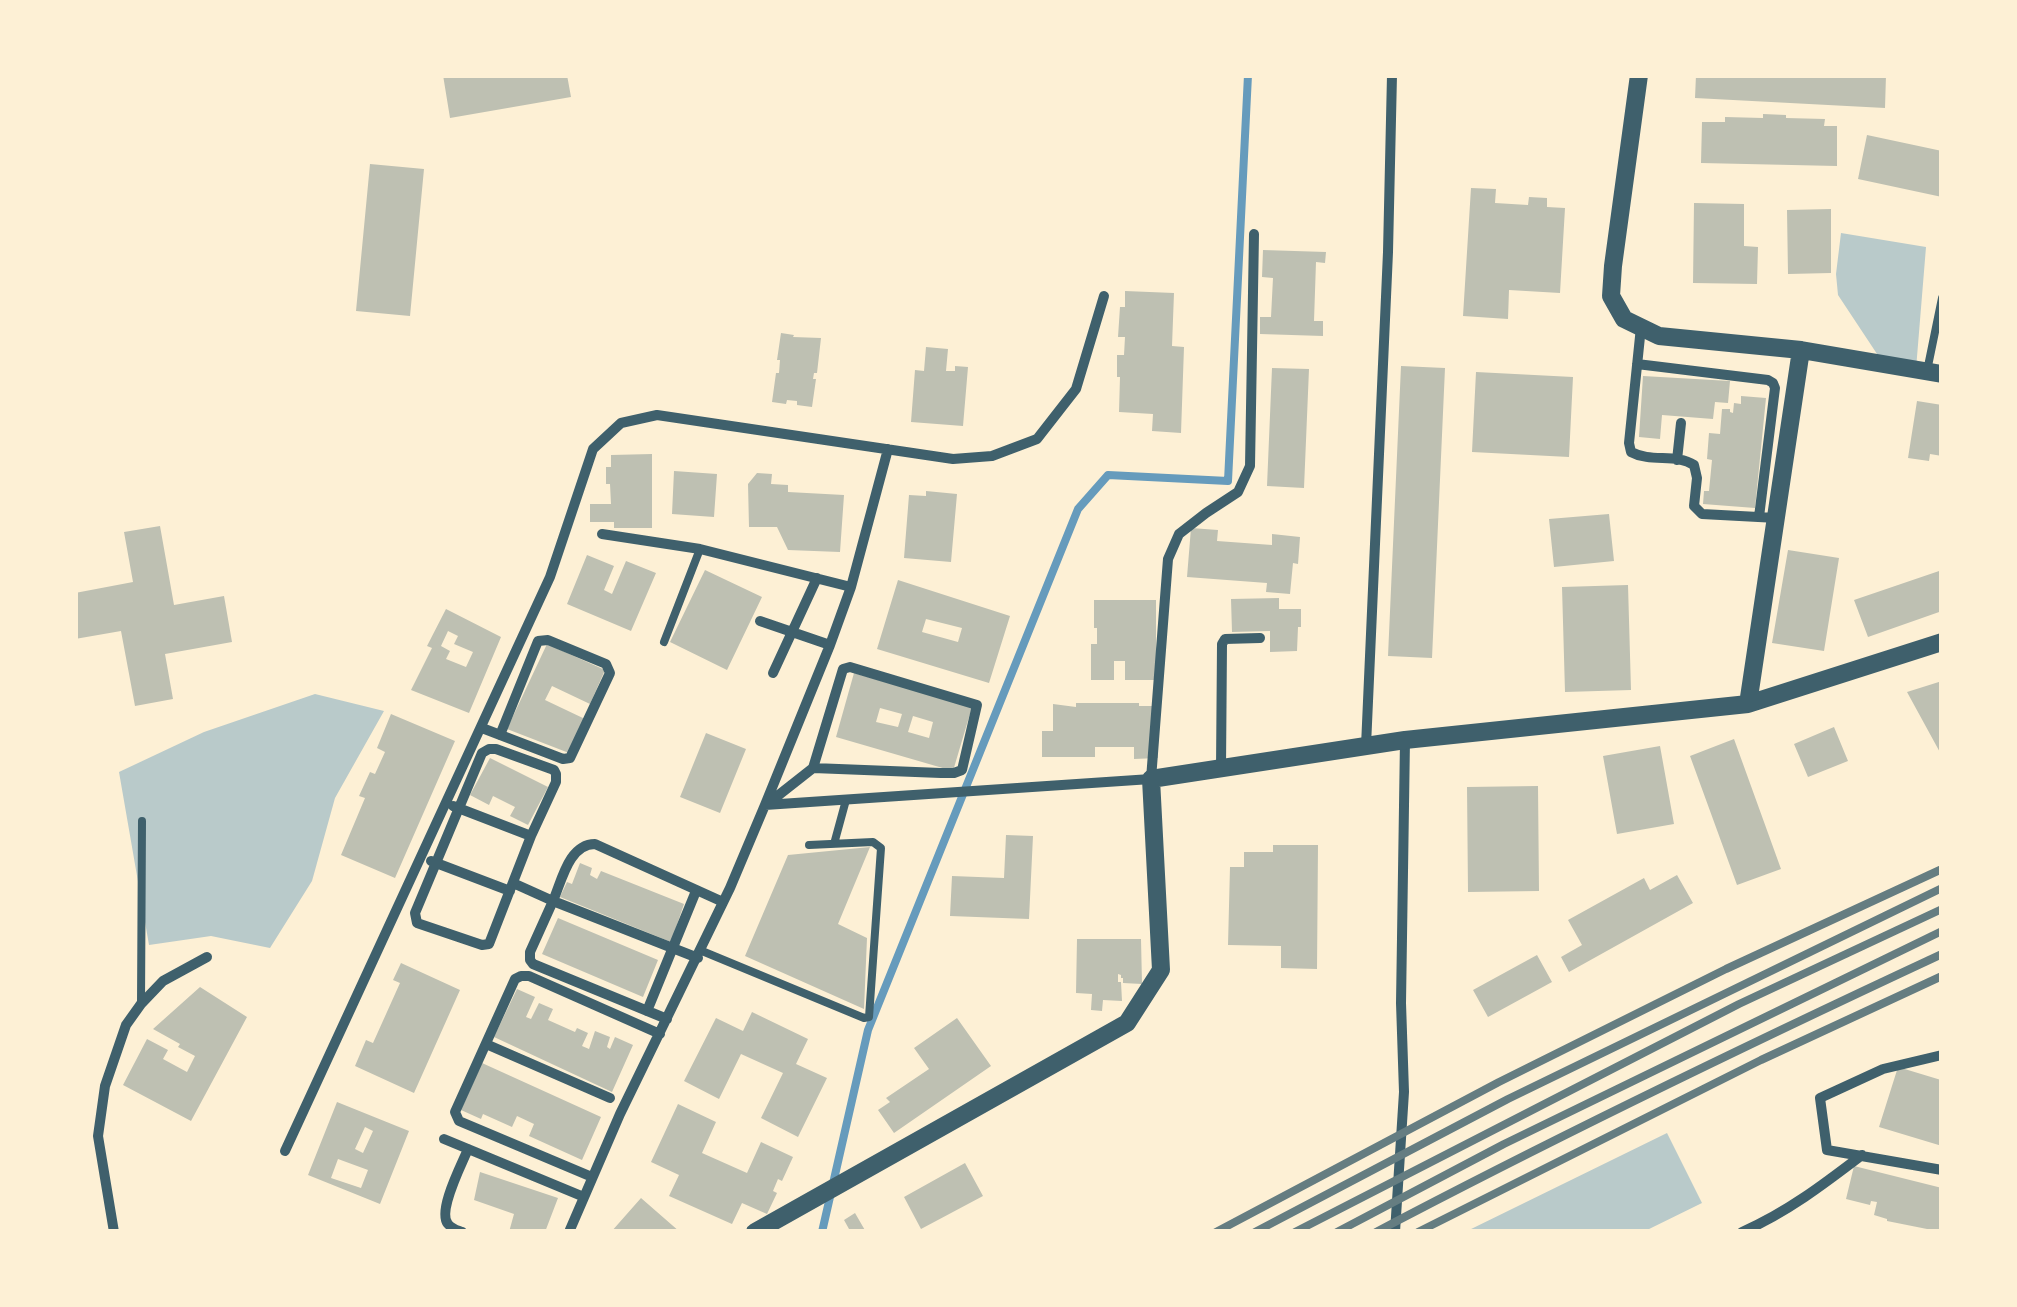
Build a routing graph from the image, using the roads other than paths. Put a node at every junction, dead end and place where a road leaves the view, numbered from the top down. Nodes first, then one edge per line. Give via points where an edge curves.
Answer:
1 (1392, 75) edge
2 (1639, 75) edge
3 (1254, 234) dead end
4 (1104, 296) dead end
5 (1942, 298) edge
6 (1641, 327) junction
7 (1801, 350) junction
8 (1637, 364) junction
9 (1934, 373) edge
10 (1681, 423) dead end
11 (888, 450) junction
12 (1677, 460) junction
13 (1768, 518) junction
14 (602, 534) dead end
15 (700, 550) junction
16 (817, 578) junction
17 (851, 587) junction
18 (760, 621) dead end
19 (792, 632) junction
20 (1260, 638) dead end
21 (664, 642) dead end
22 (1942, 642) edge
23 (830, 645) junction
24 (773, 672) dead end
25 (1748, 704) junction
26 (482, 728) junction
27 (500, 735) junction
28 (1405, 740) junction
29 (1366, 746) junction
30 (813, 768) junction
31 (1221, 768) junction
32 (1151, 780) junction
33 (846, 800) junction
34 (447, 804) junction
35 (765, 805) junction
36 (460, 808) junction
37 (142, 822) dead end
38 (531, 836) junction
39 (834, 844) junction
40 (810, 845) dead end
41 (422, 858) junction
42 (436, 863) junction
43 (511, 887) junction
44 (696, 891) junction
45 (553, 901) junction
46 (722, 902) junction
47 (673, 949) junction
48 (700, 954) junction
49 (206, 956) dead end
50 (141, 1004) junction
51 (647, 1011) junction
52 (668, 1019) junction
53 (660, 1034) junction
54 (486, 1044) junction
55 (1942, 1055) edge
56 (629, 1097) junction
57 (610, 1098) junction
58 (620, 1114) junction
59 (444, 1140) dead end
60 (468, 1149) junction
61 (285, 1152) dead end
62 (1862, 1155) junction
63 (1942, 1170) edge
64 (592, 1177) junction
65 (584, 1197) junction
66 (114, 1232) edge
67 (462, 1232) edge
68 (569, 1232) edge
69 (755, 1232) edge
70 (1395, 1232) edge
71 (1742, 1232) edge

1 - 29 street
2 - 6 street via 1611,296 1624,318
3 - 32 street via 1250,466 1238,492 1180,534 1168,559
4 - 11 street via 1076,388 1036,439 992,456 954,459
5 - 9 lane
6 - 7 street via 1660,336
6 - 8 street
7 - 9 street
7 - 13 street
8 - 12 street via 1631,452
8 - 13 street via 1773,383
10 - 12 street
11 - 17 street
11 - 26 street via 657,415 620,423 593,448 550,577
12 - 13 street via 1694,465 1694,506 1702,514
13 - 25 street
14 - 15 street
15 - 16 street
15 - 21 lane
16 - 17 street
16 - 19 street
17 - 23 street
18 - 19 street
19 - 23 street
19 - 24 street
20 - 31 street via 1222,644
22 - 25 street
23 - 35 street
25 - 28 street
26 - 27 street
26 - 34 street
27 - 27 street via 570,758 609,668 538,641
28 - 29 street
28 - 70 street via 1404,1092
29 - 31 street
30 - 30 street via 958,772 977,705 847,668
30 - 35 street
31 - 32 street
32 - 33 street
32 - 69 street via 1161,970 1127,1023
33 - 35 street
33 - 39 lane
34 - 36 street
34 - 41 street
35 - 46 street
36 - 38 street
36 - 38 street via 489,748 554,770 556,782
36 - 42 street
37 - 50 lane
38 - 43 street
39 - 40 lane
39 - 48 lane via 874,842 881,848 869,1017
41 - 42 street
41 - 61 street
42 - 43 street
42 - 43 street via 415,913 418,923 482,946 489,944
43 - 45 street
44 - 45 street via 585,844
44 - 46 street
44 - 47 street
45 - 47 street
45 - 51 street via 530,952 533,964
46 - 48 street
47 - 48 street
47 - 51 street
48 - 52 street
49 - 50 street via 163,981
50 - 66 street via 126,1025 105,1086 98,1136
51 - 52 street
52 - 53 street
53 - 54 street via 522,976
53 - 56 street
54 - 57 street
54 - 64 street via 455,1117
55 - 62 street via 1884,1068 1820,1098 1827,1150
56 - 57 street
56 - 58 street
57 - 58 street
58 - 64 street
59 - 60 street
60 - 65 street
60 - 67 street via 445,1208 445,1220
62 - 63 street
62 - 71 street
64 - 65 street
65 - 68 street

